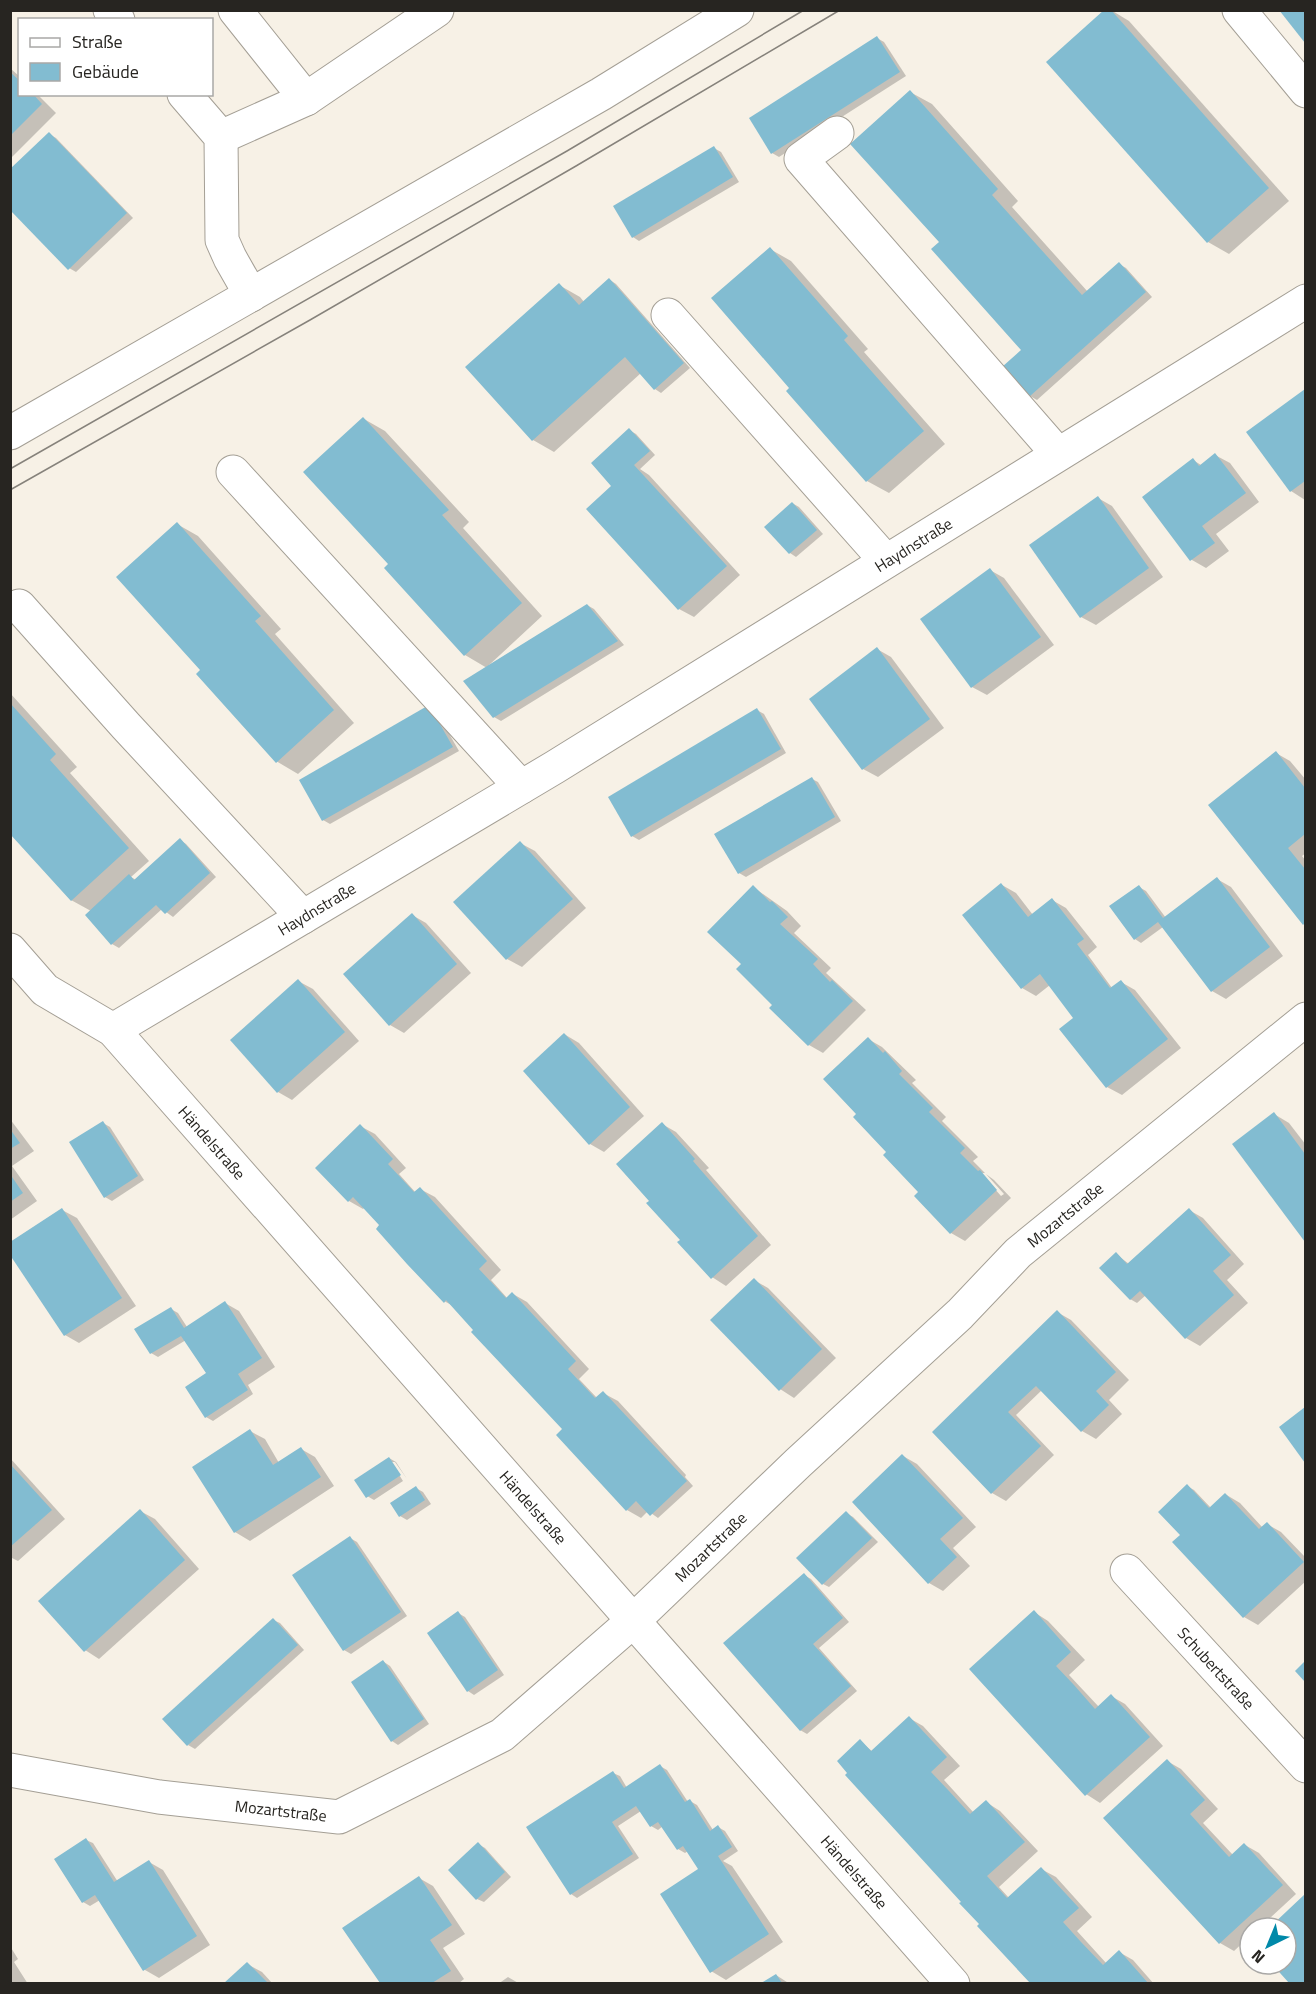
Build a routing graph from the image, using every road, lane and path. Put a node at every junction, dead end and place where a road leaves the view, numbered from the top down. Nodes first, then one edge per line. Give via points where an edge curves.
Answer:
1 (235, 10) edge
2 (437, 10) edge
3 (737, 10) edge
4 (1239, 10) edge
5 (1305, 91) edge
6 (186, 96) edge
7 (306, 99) junction
8 (837, 133) dead end
9 (222, 136) junction
10 (251, 296) junction
11 (1305, 301) edge
12 (668, 315) dead end
13 (10, 433) edge
14 (1058, 454) junction
15 (233, 472) dead end
16 (886, 561) junction
17 (19, 606) dead end
18 (521, 787) junction
19 (303, 917) junction
20 (10, 951) edge
21 (1305, 1019) edge
22 (113, 1030) junction
23 (1127, 1571) dead end
24 (633, 1621) junction
25 (1305, 1766) edge
26 (10, 1770) edge
27 (953, 1983) edge

1 - 7 street
2 - 7 street
3 - 10 street via 601,94
4 - 5 street
6 - 9 street
7 - 9 street
8 - 14 street via 801,159
9 - 10 street via 222,240
10 - 13 street
11 - 14 street, Haydnstraße
12 - 16 street
14 - 16 street, Haydnstraße
15 - 18 street
16 - 18 street, Haydnstraße
17 - 19 street
18 - 19 street, Haydnstraße
19 - 22 street, Haydnstraße
20 - 22 street, Händelstraße via 45,990
21 - 24 street, Mozartstraße via 1018,1253 960,1314
22 - 24 street, Händelstraße
23 - 25 street, Schubertstraße
24 - 26 street, Mozartstraße via 502,1736 339,1817 159,1797
24 - 27 street, Händelstraße

